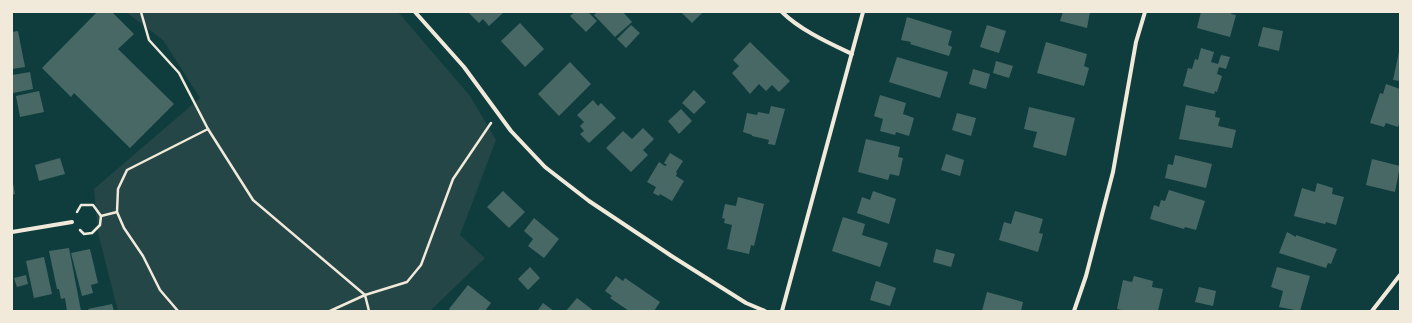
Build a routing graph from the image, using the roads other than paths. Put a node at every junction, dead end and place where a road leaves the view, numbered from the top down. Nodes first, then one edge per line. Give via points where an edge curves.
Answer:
1 (416, 12) edge
2 (782, 12) edge
3 (863, 12) edge
4 (1145, 12) edge
5 (852, 54) junction
6 (72, 222) road end
7 (12, 232) edge
8 (1400, 275) edge
9 (765, 311) edge
10 (782, 311) edge
11 (1074, 311) edge
12 (1372, 311) edge

1 - 9 street via 464,67 511,131 545,167 589,201 727,290
2 - 5 street
3 - 5 street
4 - 11 street via 1136,42 1113,172 1086,276
5 - 10 street
6 - 7 street
8 - 12 street

